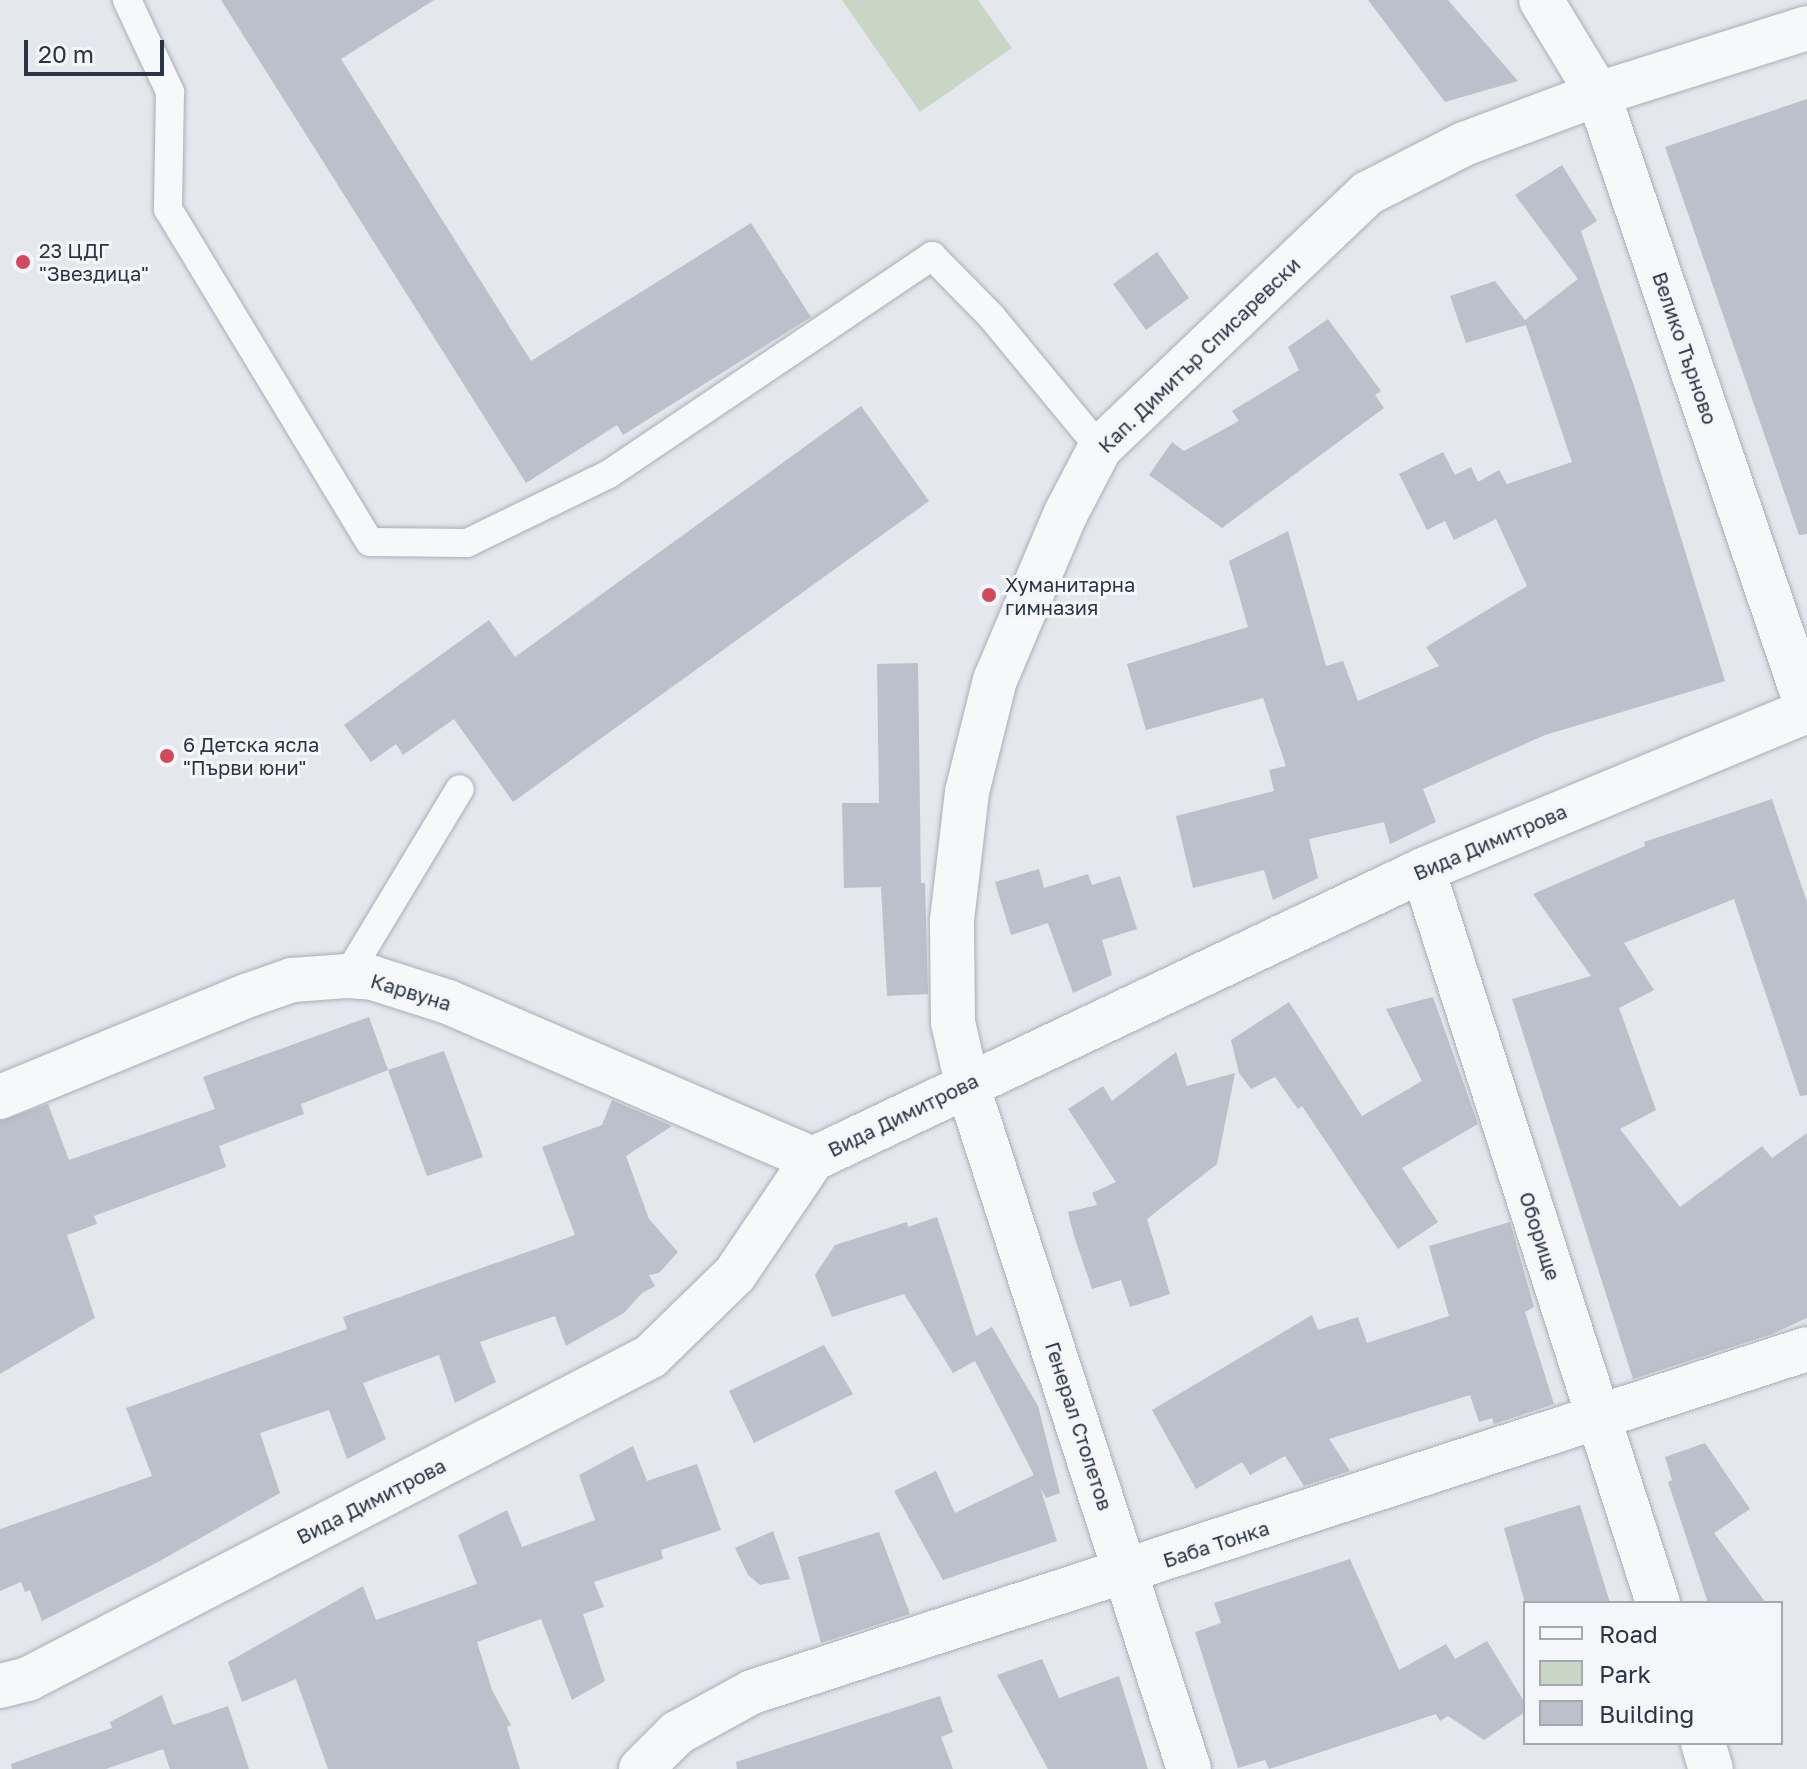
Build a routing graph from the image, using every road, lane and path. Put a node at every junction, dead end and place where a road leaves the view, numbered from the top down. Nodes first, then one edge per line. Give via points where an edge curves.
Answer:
1 (127, 0) edge
2 (1541, 0) edge
3 (1807, 28) edge
4 (1598, 94) junction
5 (1100, 448) junction
6 (1807, 709) edge
7 (460, 789) dead end
8 (1423, 870) junction
9 (347, 976) junction
10 (967, 1084) junction
11 (0, 1097) edge
12 (813, 1159) junction
13 (1807, 1349) edge
14 (1599, 1419) junction
15 (1127, 1573) junction
16 (1657, 1601) edge
17 (0, 1686) edge
18 (1704, 1745) edge
19 (641, 1769) edge
20 (1189, 1769) edge
21 (1711, 1769) edge

1 - 5 lane via 170,92 168,209 370,542 467,543 609,474 932,256 991,316
2 - 4 street, Велико Търново
3 - 4 street, Кап. Димитър Списаревски
4 - 5 street, Кап. Димитър Списаревски via 1464,144 1368,193
4 - 6 street, Велико Търново
5 - 10 street, Кап. Димитър Списаревски via 1066,513 995,680 967,792 952,920 952,978 953,1022
6 - 8 street, Вида Димитрова
7 - 9 lane
8 - 10 street, Вида Димитрова
8 - 14 street, Оборище
9 - 11 street, Карвуна via 292,980
9 - 12 street, Карвуна via 373,978 448,1002
10 - 12 street, Вида Димитрова
10 - 15 street, Генерал Столетов
12 - 17 street, Вида Димитрова via 735,1274 651,1356 28,1679
13 - 14 street, Баба Тонка
14 - 15 street, Баба Тонка
14 - 16 street, Оборище
15 - 19 street, Баба Тонка via 752,1692 677,1733
15 - 20 street, Генерал Столетов
18 - 21 street

